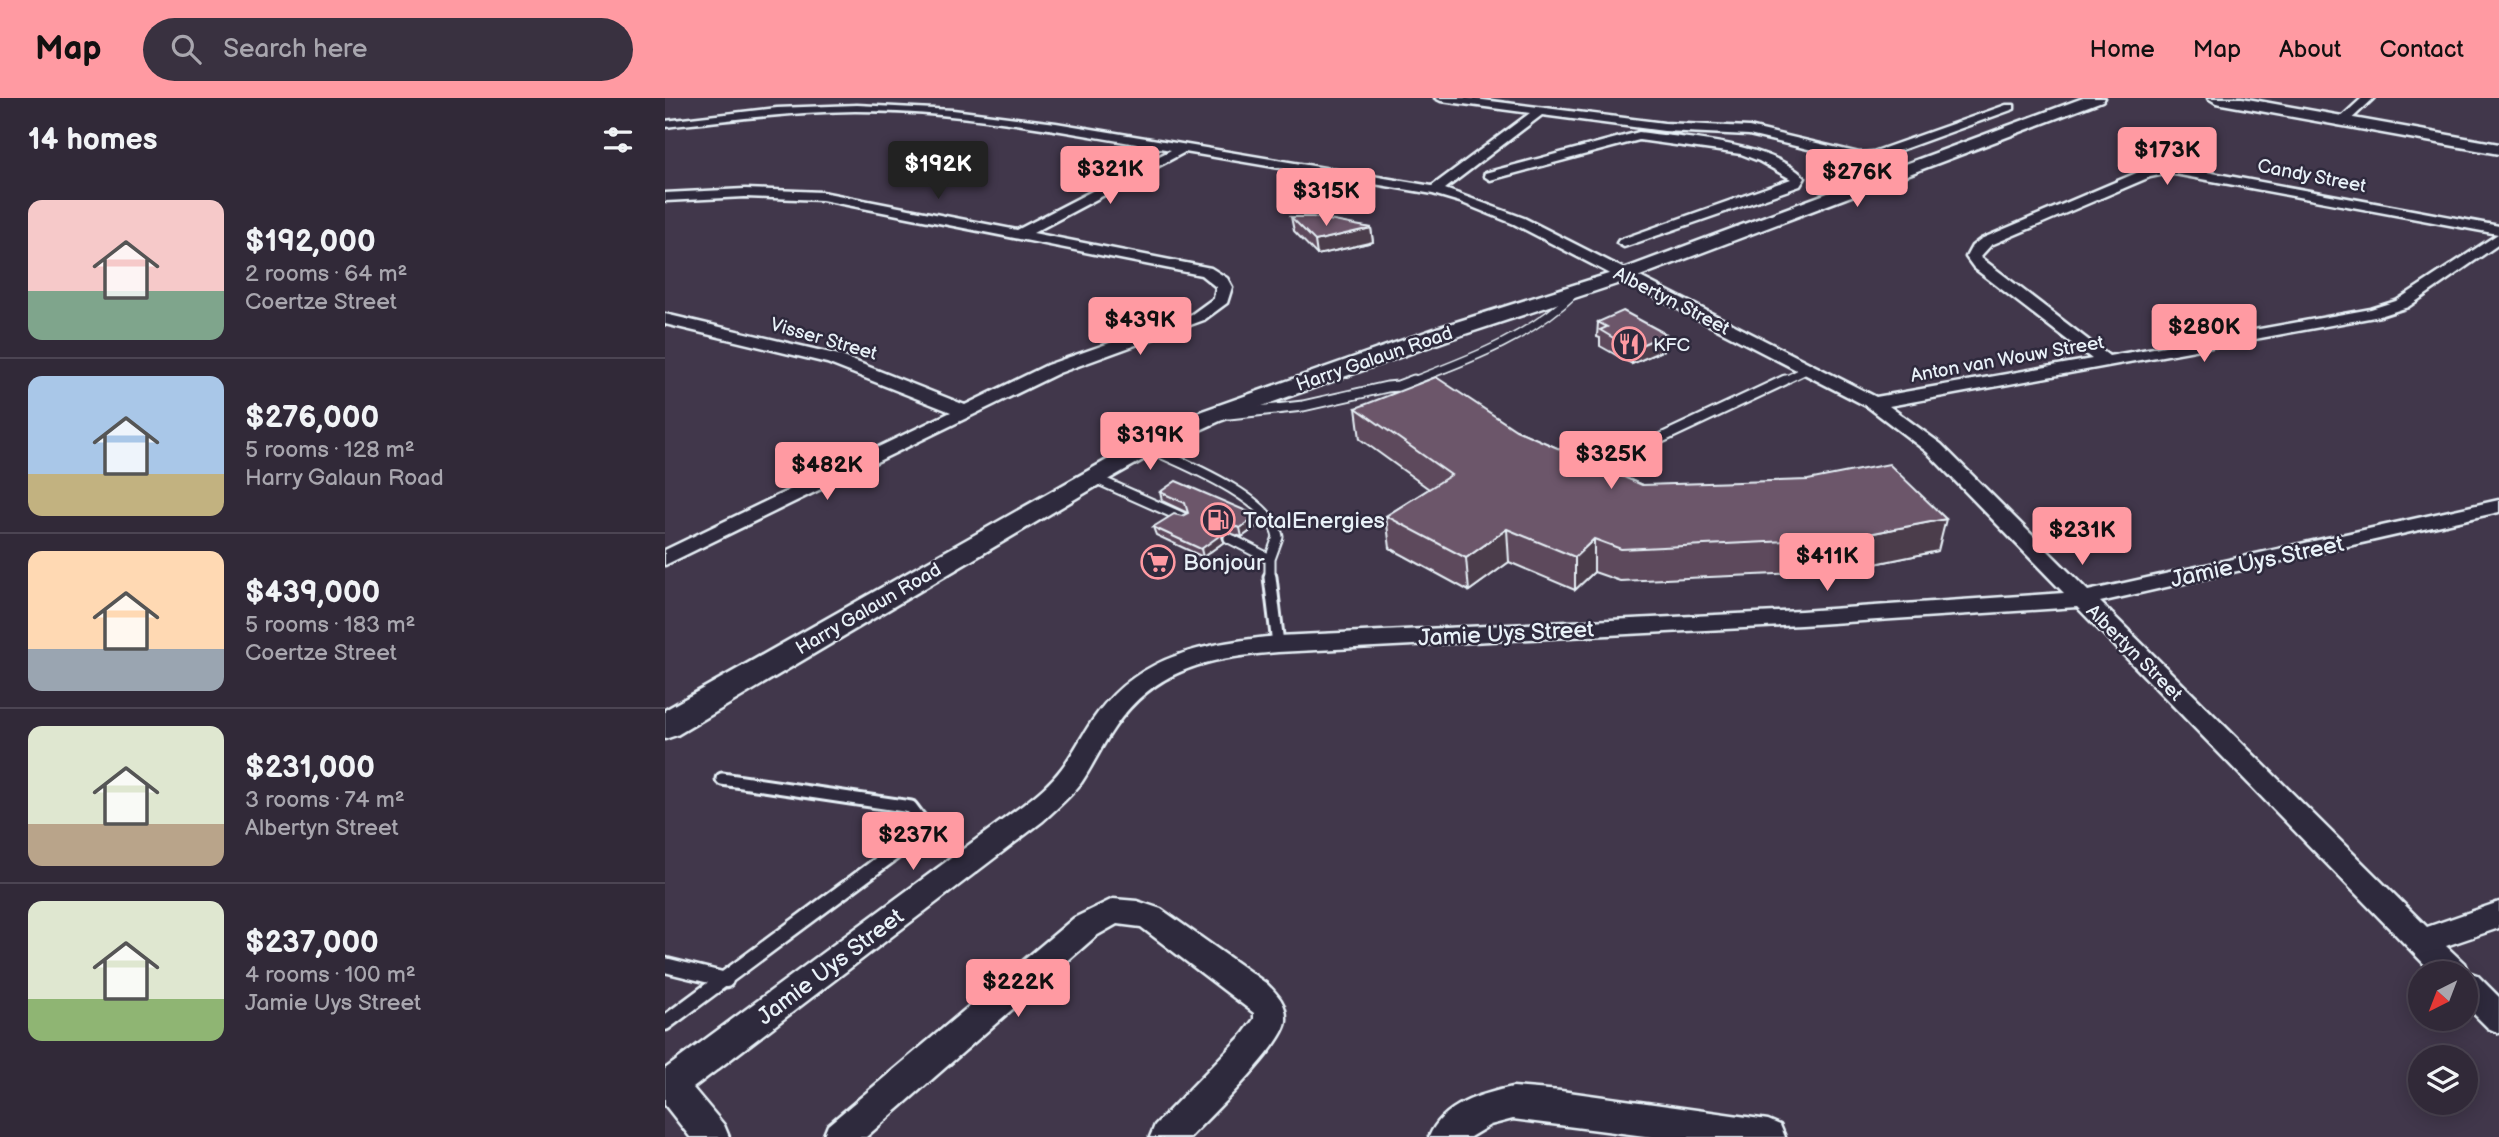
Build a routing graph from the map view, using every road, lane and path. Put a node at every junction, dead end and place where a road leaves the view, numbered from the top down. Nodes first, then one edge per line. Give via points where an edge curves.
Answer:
1 (1441, 98) edge
2 (2097, 98) edge
3 (2216, 98) edge
4 (2368, 98) edge
5 (778, 105) edge
6 (2010, 107) dead end
7 (1540, 111) junction
8 (2341, 123) junction
9 (665, 124) edge
10 (1776, 136) junction
11 (1184, 148) junction
12 (2499, 149) edge
13 (1763, 158) junction
14 (1490, 176) dead end
15 (1435, 190) junction
16 (665, 197) edge
17 (2499, 230) edge
18 (1020, 234) junction
19 (2499, 238) edge
20 (1624, 243) dead end
21 (1625, 275) junction
22 (1576, 292) junction
23 (665, 319) edge
24 (2107, 362) junction
25 (1806, 370) junction
26 (1398, 386) junction
27 (1423, 400) edge
28 (1874, 403) junction
29 (967, 412) junction
30 (1211, 416) junction
31 (1147, 447) junction
32 (1585, 474) edge
33 (1092, 477) junction
34 (2499, 506) edge
35 (1184, 518) edge
36 (1229, 538) dead end
37 (665, 558) edge
38 (1270, 559) junction
39 (2083, 598) junction
40 (1278, 644) junction
41 (695, 710) junction
42 (665, 726) edge
43 (665, 732) edge
44 (722, 779) dead end
45 (2499, 915) edge
46 (2421, 942) junction
47 (2441, 961) edge
48 (665, 965) edge
49 (726, 979) junction
50 (2478, 997) edge
51 (2499, 1018) edge
52 (665, 1024) edge
53 (667, 1087) edge
54 (712, 1137) edge
55 (840, 1137) edge
56 (1167, 1137) edge
57 (1446, 1137) edge
58 (1768, 1137) edge

1 - 7 street
2 - 21 main road, Harry Galaun Road
3 - 8 main road
4 - 8 street
5 - 9 street, Albertyn Street
5 - 11 street, Albertyn Street via 953,113
6 - 10 street via 1867,156 1840,154
7 - 10 street
7 - 15 street
8 - 12 main road
10 - 13 street
11 - 15 street, Albertyn Street
11 - 18 street
13 - 14 street via 1639,136
13 - 20 street via 1799,180
15 - 21 street, Albertyn Street via 1495,210
16 - 18 street via 822,196
17 - 24 street, Candy Street via 2169,169 2146,174 1977,249 1973,257 1979,265
18 - 29 street via 1206,271 1222,281 1223,295 1198,317 1053,369
19 - 24 street, Anton van Wouw Street via 2402,304 2374,313
21 - 22 main road, Harry Galaun Road
21 - 25 street, Albertyn Street
22 - 26 lane via 1537,324 1482,353
22 - 30 main road, Harry Galaun Road
23 - 29 street, Visser Street via 833,359
24 - 28 street, Anton van Wouw Street
25 - 28 street, Albertyn Street
25 - 32 lane
26 - 27 lane
26 - 30 lane via 1303,406
28 - 39 street, Albertyn Street via 1934,448
29 - 37 street
30 - 31 main road, Harry Galaun Road
31 - 33 main road, Harry Galaun Road
31 - 38 lane via 1260,509 1277,531 1278,543
33 - 35 lane
33 - 41 main road, Harry Galaun Road
34 - 39 street, Jamie Uys Street
36 - 38 lane
38 - 40 lane
39 - 40 street, Jamie Uys Street via 1801,618
39 - 46 street, Albertyn Street
40 - 53 street, Jamie Uys Street via 1203,653 1163,668 1115,708 1057,793
41 - 42 main road, Harry Galaun Road
41 - 43 main road, Harry Galaun Road
44 - 49 lane via 911,807 923,823 910,841
45 - 46 street
46 - 47 street, Albertyn Street
48 - 49 lane
49 - 52 lane
50 - 51 street
53 - 54 street
55 - 56 street via 1084,927 1114,911 1151,918 1269,1007 1270,1023 1254,1045
57 - 58 street via 1483,1110 1513,1103

